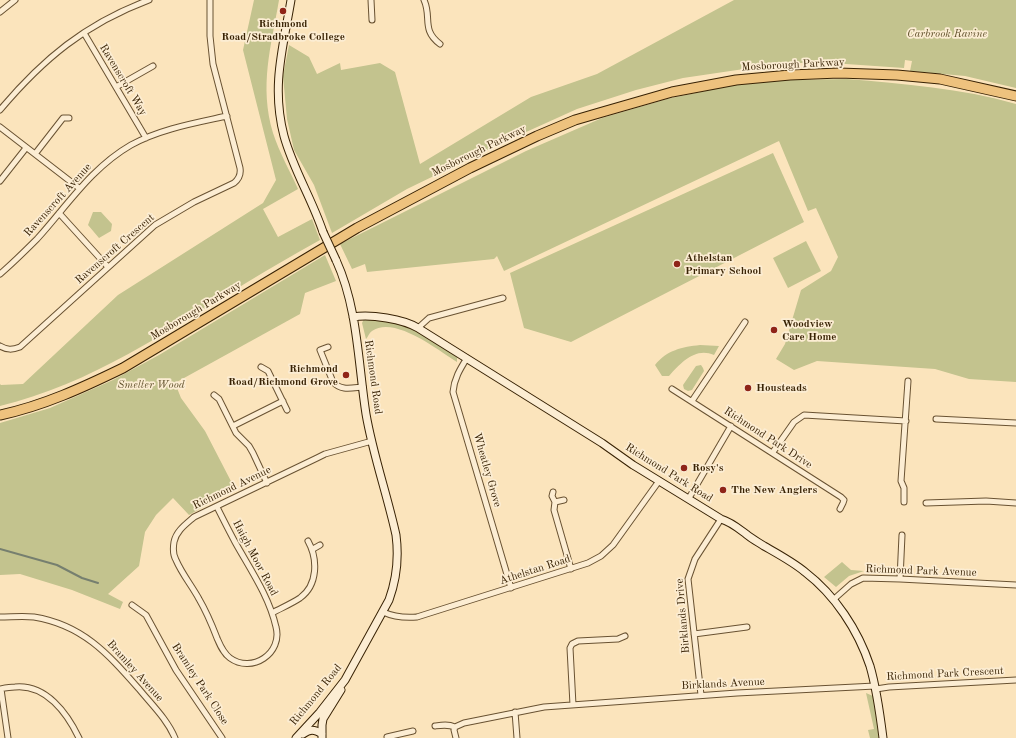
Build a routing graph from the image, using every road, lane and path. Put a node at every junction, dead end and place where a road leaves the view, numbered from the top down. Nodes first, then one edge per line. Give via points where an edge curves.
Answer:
1 (15, 0) edge
2 (148, 0) edge
3 (210, 0) edge
4 (291, 0) edge
5 (372, 0) edge
6 (427, 1) edge
7 (0, 12) edge
8 (372, 20) dead end
9 (84, 32) junction
10 (440, 44) dead end
11 (153, 66) dead end
12 (116, 87) junction
13 (1016, 96) edge
14 (0, 110) edge
15 (227, 116) junction
16 (69, 118) dead end
17 (0, 127) edge
18 (146, 138) junction
19 (26, 148) junction
20 (35, 154) junction
21 (0, 181) edge
22 (79, 188) junction
23 (59, 213) junction
24 (108, 267) junction
25 (0, 274) edge
26 (503, 298) dead end
27 (353, 317) junction
28 (745, 322) dead end
29 (418, 328) junction
30 (0, 346) edge
31 (328, 347) dead end
32 (467, 358) junction
33 (261, 367) dead end
34 (908, 381) dead end
35 (363, 387) junction
36 (672, 388) dead end
37 (214, 395) dead end
38 (283, 401) junction
39 (692, 401) junction
40 (287, 410) dead end
41 (0, 415) edge
42 (936, 419) dead end
43 (906, 421) junction
44 (1016, 423) edge
45 (232, 426) junction
46 (731, 426) junction
47 (372, 441) junction
48 (773, 452) junction
49 (659, 481) junction
50 (267, 483) junction
51 (553, 492) dead end
52 (689, 498) junction
53 (564, 500) dead end
54 (555, 502) junction
55 (904, 502) dead end
56 (926, 502) dead end
57 (1016, 503) edge
58 (217, 507) junction
59 (840, 509) dead end
60 (721, 519) junction
61 (902, 535) dead end
62 (308, 541) dead end
63 (320, 545) dead end
64 (313, 549) junction
65 (571, 569) junction
66 (900, 579) junction
67 (1016, 585) edge
68 (511, 588) junction
69 (833, 600) junction
70 (132, 605) dead end
71 (383, 612) junction
72 (272, 613) junction
73 (0, 617) edge
74 (747, 627) dead end
75 (694, 634) junction
76 (625, 636) dead end
77 (260, 661) joint
78 (345, 680) junction
79 (1016, 680) edge
80 (875, 688) junction
81 (0, 689) edge
82 (701, 695) junction
83 (573, 705) junction
84 (515, 712) junction
85 (435, 726) dead end
86 (456, 727) junction
87 (413, 731) dead end
88 (322, 736) edge
89 (387, 736) dead end
90 (397, 736) edge
91 (8, 738) edge
92 (78, 738) edge
93 (175, 738) edge
94 (222, 738) edge
95 (297, 738) edge
96 (456, 738) edge
97 (517, 738) edge
98 (883, 738) edge

1 - 7 street
2 - 9 street
3 - 15 street, Ravenscroft Crescent via 213,64
4 - 27 main road, Richmond Road, bridge via 282,42 278,82 280,117 292,157 345,281
5 - 8 street
6 - 10 street via 428,26
9 - 12 street, Ravenscroft Way
9 - 14 street via 50,57
11 - 12 street
12 - 18 street, Ravenscroft Way
13 - 41 highway, Mosborough Parkway via 940,80 897,75 790,75 736,80 672,92 575,120 470,168 357,228 124,368 47,402
15 - 18 street, Ravenscroft Avenue via 164,131
15 - 24 street, Ravenscroft Crescent via 241,172 237,180 155,225
16 - 20 street via 63,118
17 - 19 street
18 - 22 street, Ravenscroft Avenue via 111,159
19 - 20 street
19 - 21 street
20 - 22 street
22 - 23 street, Ravenscroft Avenue
23 - 24 street
23 - 25 street, Ravenscroft Avenue
24 - 30 street, Ravenscroft Crescent via 20,347 6,349
26 - 29 street via 429,318
27 - 29 main road, Richmond Park Road via 361,315 395,320
27 - 35 main road, Richmond Road
28 - 39 street
29 - 32 main road, Richmond Park Road
31 - 35 street via 320,350 332,382 340,388
32 - 49 main road, Richmond Park Road
32 - 68 street, Wheatley Grove via 457,376 454,392
33 - 38 street via 268,371
34 - 43 street
35 - 47 main road, Richmond Road
36 - 39 street, Richmond Park Drive
37 - 45 street via 219,399
38 - 40 street
38 - 45 street
39 - 46 street, Richmond Park Drive
42 - 44 street
43 - 48 street via 804,415 794,422
43 - 55 street via 901,481
45 - 50 street via 249,446
46 - 48 street, Richmond Park Drive
46 - 52 street
47 - 50 street, Richmond Avenue via 325,454
47 - 71 main road, Richmond Road via 398,551 393,588
48 - 59 street, Richmond Park Drive via 841,497 844,500
49 - 52 main road, Richmond Park Road
49 - 65 street, Athelstan Road via 607,551 595,560
50 - 58 street, Richmond Avenue
51 - 54 street
52 - 60 main road, Richmond Park Road
53 - 54 street
54 - 65 street via 554,510
56 - 57 street
58 - 72 street, Haigh Moor Road via 262,589
58 - 77 street, Richmond Avenue via 194,517 177,534 173,552 175,560 199,599 224,652 242,663
60 - 69 main road, Richmond Park Road via 732,523 797,566
60 - 75 street, Birklands Drive via 690,570 688,579
61 - 66 street
62 - 64 street
63 - 64 street
64 - 72 street via 314,574 308,589 297,600
65 - 68 street, Athelstan Road
66 - 67 street, Richmond Park Avenue
66 - 69 street, Richmond Park Avenue via 862,578
68 - 71 street, Athelstan Road via 417,617 396,617
69 - 80 main road, Richmond Park Road via 843,612 863,648
70 - 94 street, Bramley Park Close via 146,615 176,670
71 - 78 main road, Richmond Road
72 - 77 street, Haigh Moor Road via 276,641 270,653
73 - 93 street, Bramley Avenue via 33,617 52,621 95,643 162,716
74 - 75 street
75 - 82 street, Birklands Drive
76 - 83 street via 618,639 578,641 572,644 570,648
78 - 88 main road via 323,720
78 - 95 main road, Richmond Road
79 - 80 street, Richmond Park Crescent
80 - 82 street, Birklands Avenue
80 - 98 main road, Richmond Park Road
81 - 91 street
81 - 92 street via 16,686 43,693 63,712
82 - 83 street, Birklands Avenue
83 - 84 street, Birklands Avenue
84 - 86 street, Birklands Avenue
84 - 97 street
85 - 86 street via 446,724
86 - 96 street
87 - 90 street
88 - 95 main road via 314,729
89 - 90 street

